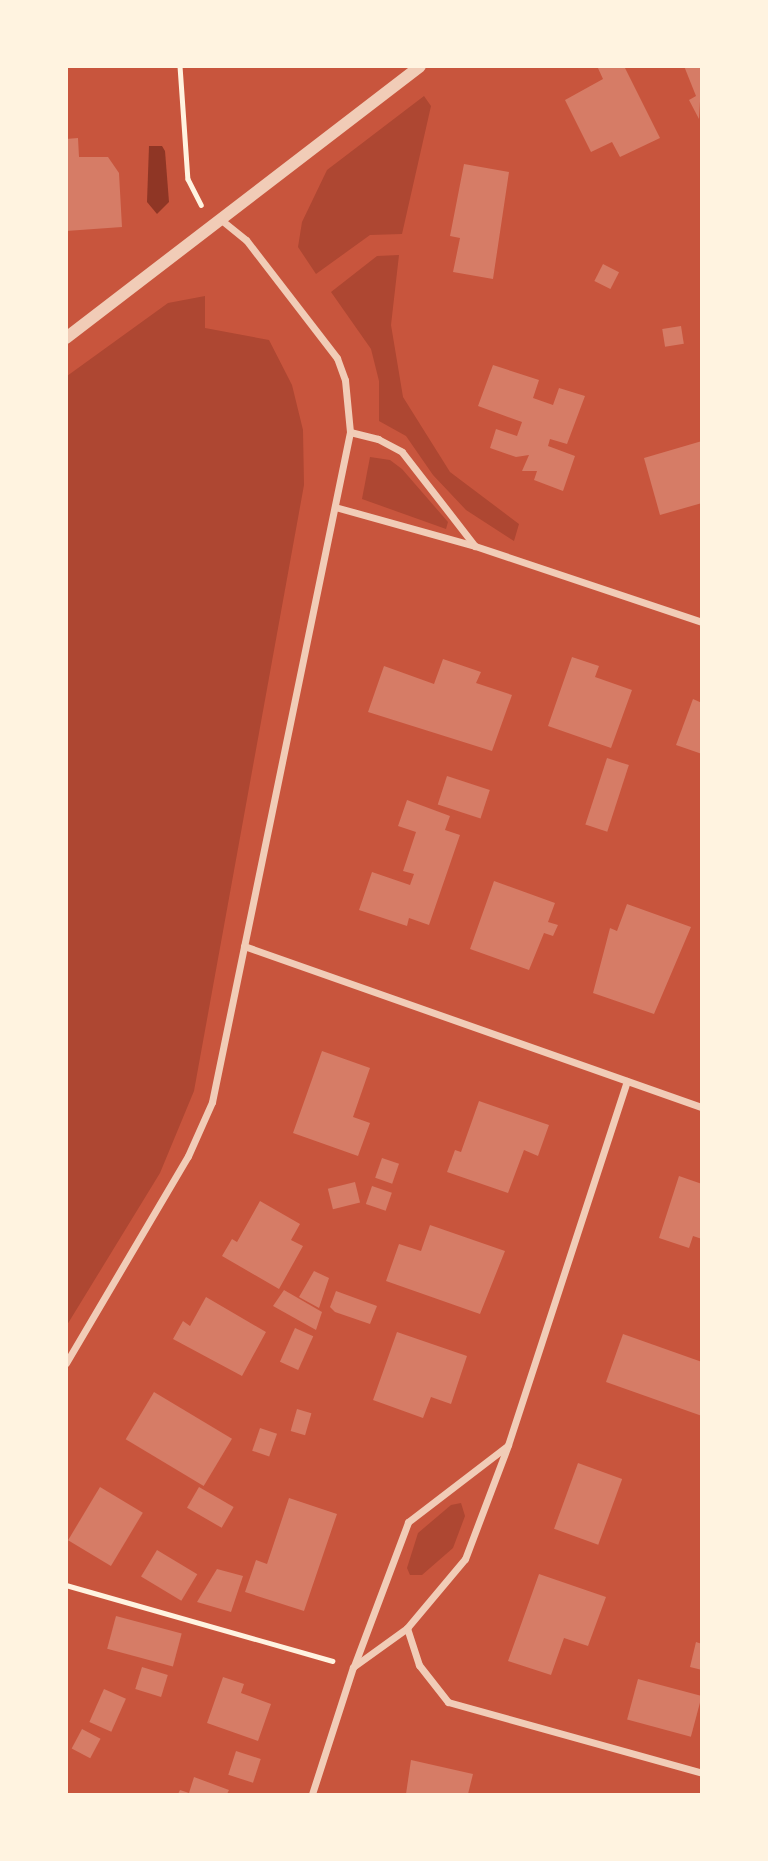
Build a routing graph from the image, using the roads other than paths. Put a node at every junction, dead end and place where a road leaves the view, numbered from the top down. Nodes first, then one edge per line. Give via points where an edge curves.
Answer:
1 (420, 66) edge
2 (221, 220) junction
3 (66, 338) edge
4 (350, 432) junction
5 (335, 506) junction
6 (475, 546) junction
7 (702, 622) edge
8 (244, 946) junction
9 (627, 1081) junction
10 (702, 1107) edge
11 (66, 1363) edge
12 (508, 1446) junction
13 (407, 1629) junction
14 (353, 1667) junction
15 (702, 1773) edge
16 (312, 1794) edge

1 - 2 street
2 - 3 street
2 - 4 street via 246,240 337,358 345,380
4 - 5 street
4 - 6 street via 378,439 402,452
5 - 6 street
5 - 8 street
6 - 7 street
8 - 9 street
8 - 11 street via 212,1102 188,1156
9 - 10 street
9 - 12 street
12 - 13 street via 465,1559
12 - 14 street via 408,1522
13 - 14 street
13 - 15 street via 419,1665 448,1702
14 - 16 street

